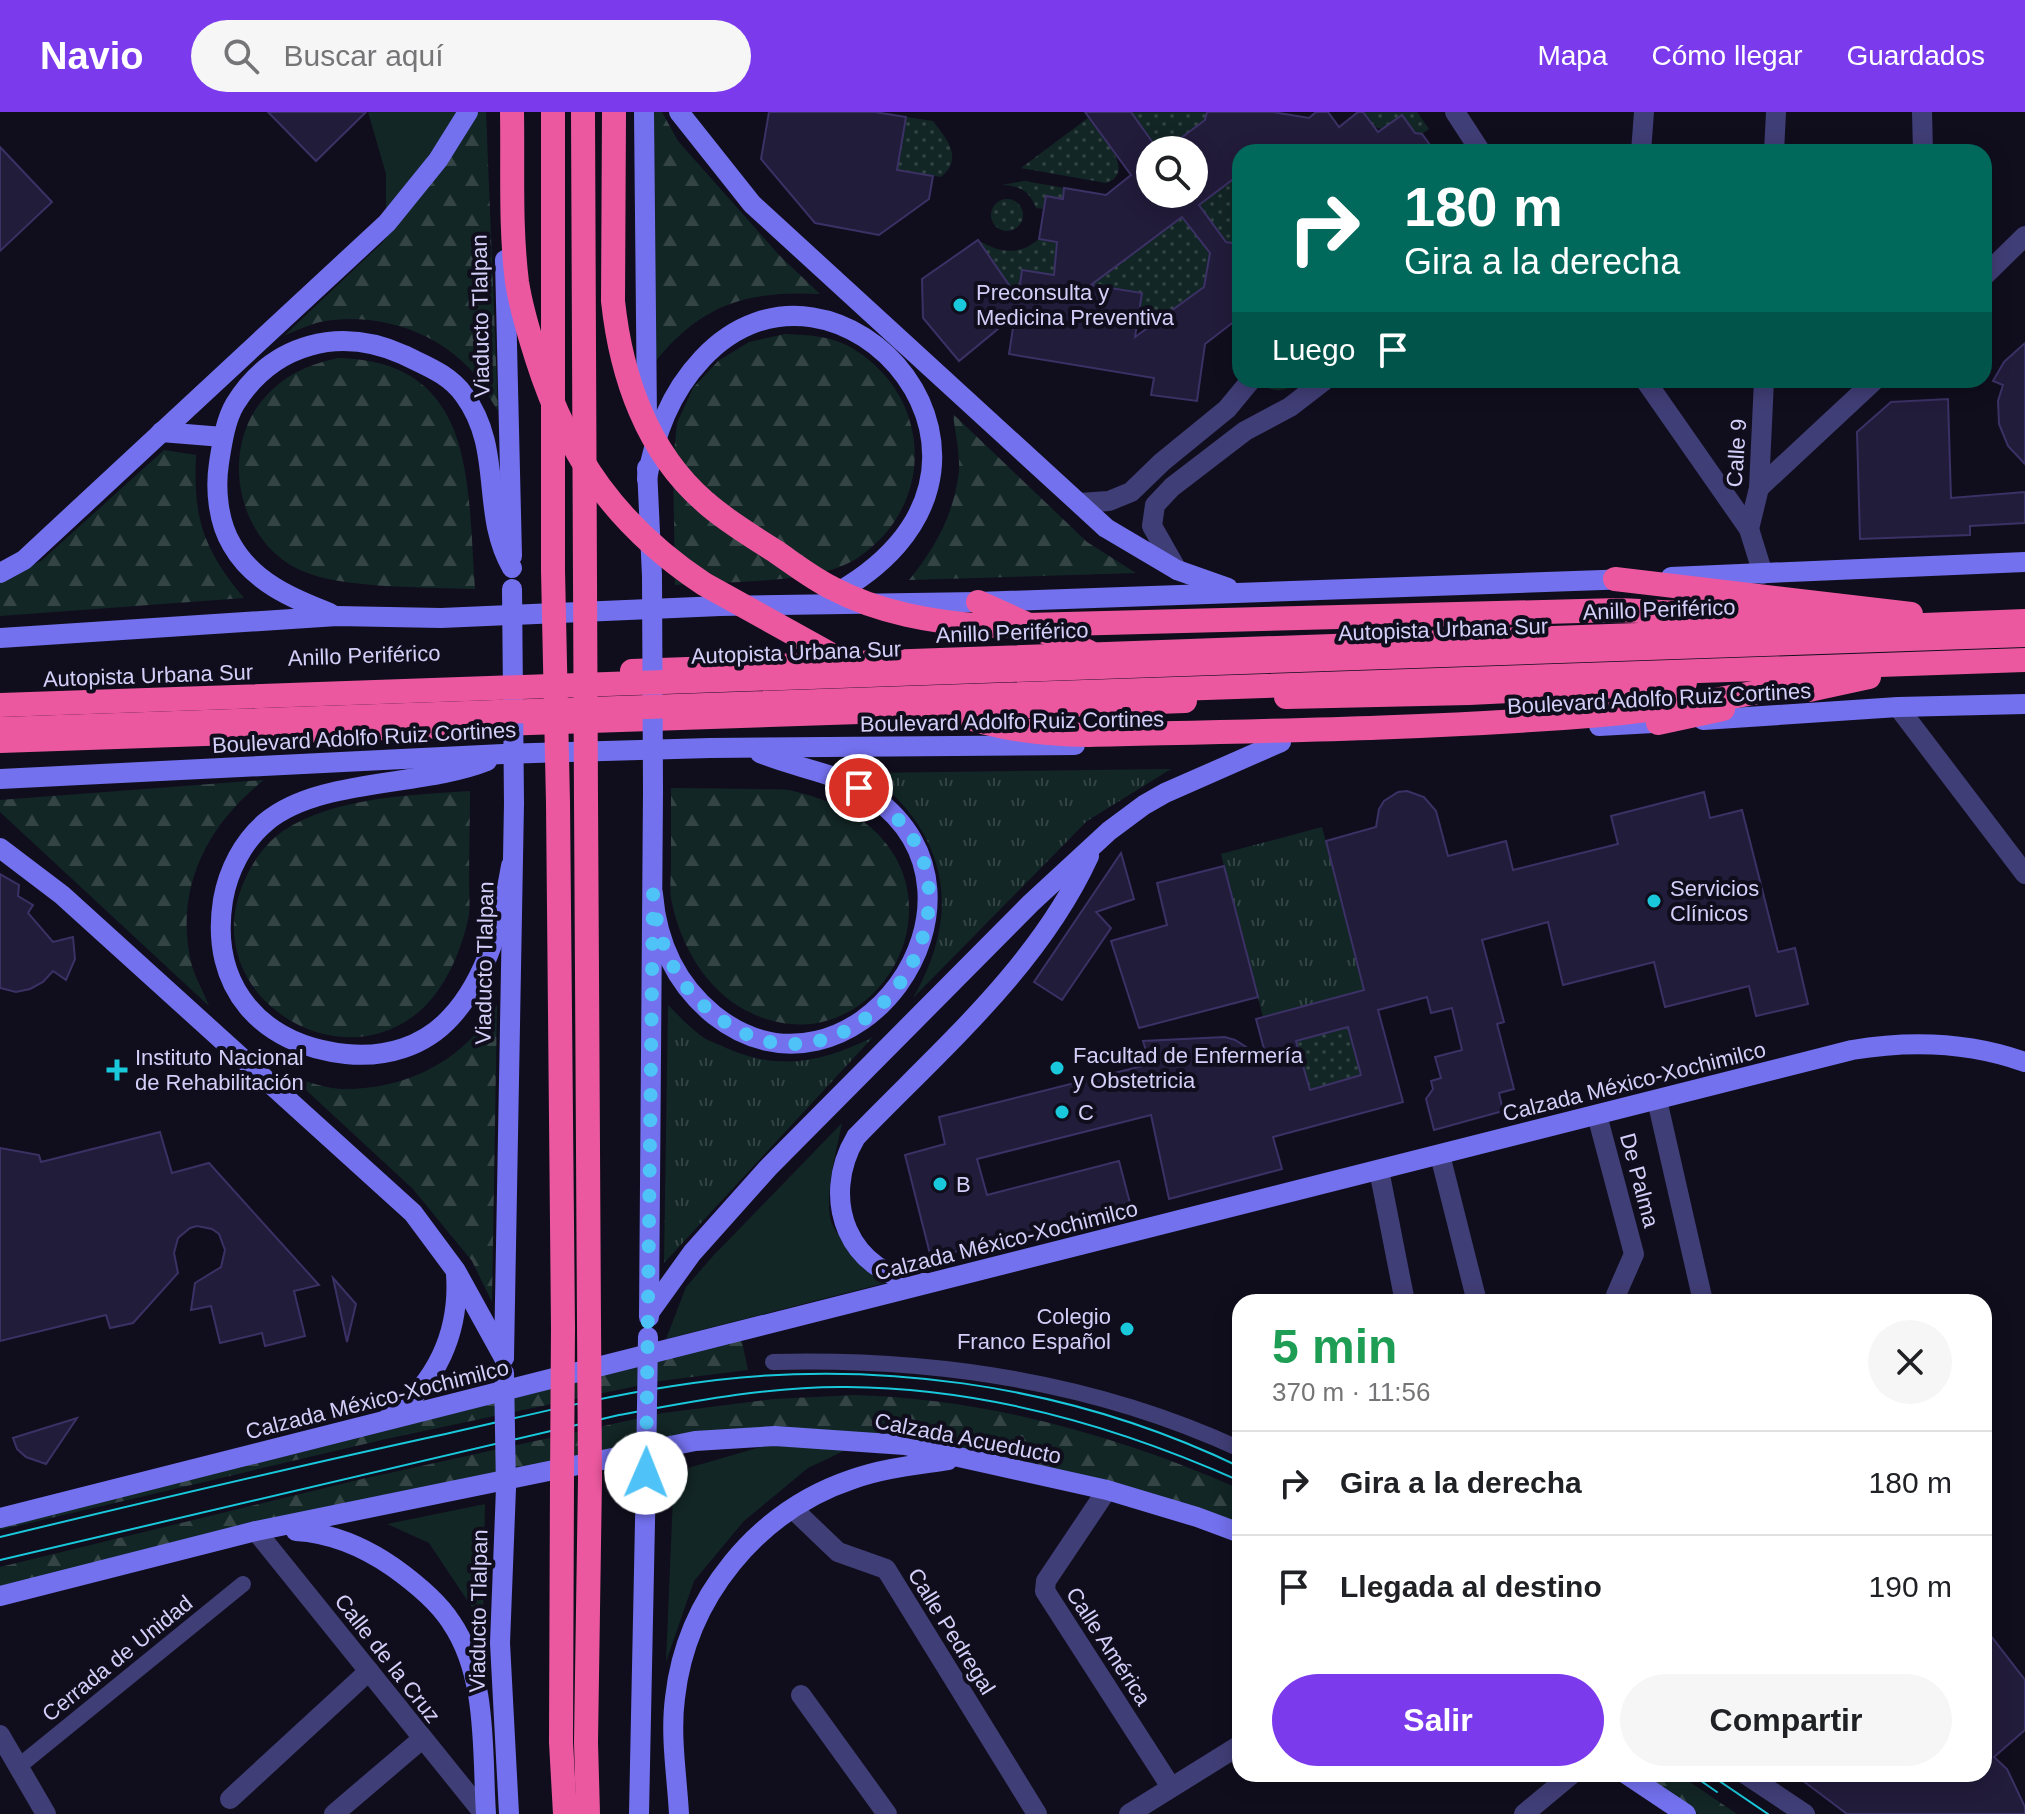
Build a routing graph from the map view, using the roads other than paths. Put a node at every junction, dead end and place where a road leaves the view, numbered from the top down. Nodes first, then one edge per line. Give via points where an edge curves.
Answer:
1 (468, 112) edge
2 (502, 112) edge
3 (512, 112) edge
4 (553, 112) edge
5 (583, 112) edge
6 (614, 112) edge
7 (644, 112) edge
8 (679, 112) edge
9 (1455, 112) edge
10 (1644, 112) edge
11 (1776, 112) edge
12 (1922, 112) edge
13 (1476, 144) edge
14 (1642, 144) edge
15 (1774, 144) edge
16 (1923, 144) edge
17 (2025, 236) edge
18 (1992, 268) edge
19 (1244, 388) edge
20 (1315, 388) edge
21 (1651, 388) edge
22 (1764, 388) edge
23 (1866, 388) edge
24 (161, 432) junction
25 (223, 437) junction
26 (647, 479) junction
27 (1759, 488) junction
28 (1079, 503) junction
29 (1749, 529) junction
30 (2025, 562) edge
31 (1177, 570) junction
32 (0, 573) edge
33 (1763, 574) junction
34 (512, 578) junction
35 (1615, 579) junction
36 (1240, 592) junction
37 (978, 602) junction
38 (815, 604) junction
39 (337, 616) junction
40 (2025, 621) edge
41 (1989, 623) junction
42 (2025, 635) edge
43 (0, 638) edge
44 (1913, 639) junction
45 (1095, 655) junction
46 (2025, 660) edge
47 (1906, 663) junction
48 (2025, 671) edge
49 (1869, 677) junction
50 (0, 695) edge
51 (2025, 704) edge
52 (0, 705) edge
53 (1898, 707) junction
54 (1658, 723) junction
55 (0, 729) edge
56 (0, 741) edge
57 (1281, 742) junction
58 (749, 748) junction
59 (503, 754) junction
60 (0, 779) edge
61 (1095, 844) junction
62 (0, 848) edge
63 (511, 866) junction
64 (2023, 869) edge
65 (653, 894) junction
66 (2025, 1062) edge
67 (1657, 1100) junction
68 (1597, 1115) junction
69 (1440, 1155) junction
70 (1379, 1170) junction
71 (456, 1271) junction
72 (937, 1283) junction
73 (1403, 1294) edge
74 (1475, 1294) edge
75 (1616, 1294) edge
76 (1701, 1294) edge
77 (649, 1313) junction
78 (773, 1362) dead end
79 (504, 1366) junction
80 (381, 1422) junction
81 (1232, 1446) edge
82 (963, 1459) junction
83 (1107, 1490) junction
84 (793, 1509) junction
85 (0, 1518) edge
86 (1232, 1530) edge
87 (256, 1531) junction
88 (243, 1584) dead end
89 (0, 1596) edge
90 (369, 1671) junction
91 (801, 1695) dead end
92 (0, 1735) edge
93 (422, 1739) junction
94 (1232, 1750) edge
95 (18, 1767) junction
96 (1562, 1782) edge
97 (1638, 1782) edge
98 (1763, 1782) edge
99 (1171, 1787) junction
100 (230, 1799) dead end
101 (46, 1814) edge
102 (334, 1814) edge
103 (485, 1814) edge
104 (509, 1814) edge
105 (565, 1814) edge
106 (588, 1814) edge
107 (639, 1814) edge
108 (679, 1814) edge
109 (887, 1814) edge
110 (1037, 1814) edge
111 (1129, 1814) edge
112 (1524, 1814) edge
113 (1686, 1814) edge
114 (1805, 1814) edge

1 - 24 main road via 438,160 387,223
2 - 34 main road, Viaducto Tlalpan
3 - 47 highway, bridge via 514,244 524,314 566,435 605,495 660,552 704,584 849,666 946,712 1015,730 1065,734 1403,728 1668,707
4 - 105 highway, bridge
5 - 106 highway, bridge
6 - 44 highway, bridge via 616,331 631,389 651,435 687,484 719,514 831,588 862,601 926,619 985,626 1619,610 1767,617
7 - 26 main road
8 - 28 main road via 752,204
9 - 13 street
10 - 14 street
11 - 15 street
12 - 16 street
17 - 18 street
19 - 28 street via 1131,492 1109,501
20 - 31 street via 1245,431 1155,505 1152,526
21 - 29 street
22 - 27 street, Calle 9
23 - 27 street
24 - 25 main road
24 - 32 main road via 24,560
25 - 34 main road via 234,406 254,379 298,348 365,341 443,374 477,418 490,455 498,537
25 - 39 main road via 217,479 231,545 252,570 288,597
26 - 38 main road via 658,431 680,387 711,349 737,330 768,319 803,316 839,325 872,343 900,369 918,396 930,436 930,479 919,513 900,544 864,575
26 - 65 main road, bridge
27 - 29 street, Calle 9
28 - 31 main road via 1106,528
29 - 33 street
30 - 33 main road
31 - 36 main road
33 - 35 main road
34 - 63 main road, Viaducto Tlalpan, bridge
35 - 36 main road
35 - 41 highway
36 - 37 main road
37 - 38 main road
37 - 45 highway
38 - 39 main road via 441,618
39 - 43 main road
40 - 41 highway, Anillo Periférico
41 - 45 highway, Anillo Periférico
42 - 44 highway, Autopista Urbana Sur, bridge
44 - 52 highway, Autopista Urbana Sur, bridge
45 - 50 highway, Anillo Periférico
46 - 47 highway, bridge
47 - 55 highway, bridge
48 - 49 highway
49 - 54 highway
49 - 56 highway
51 - 53 main road, Boulevard Adolfo Ruiz Cortines
53 - 54 main road, Boulevard Adolfo Ruiz Cortines
53 - 64 street
54 - 57 main road, Boulevard Adolfo Ruiz Cortines
57 - 58 main road, Boulevard Adolfo Ruiz Cortines
57 - 61 main road via 1144,805
58 - 59 main road, Boulevard Adolfo Ruiz Cortines
58 - 65 main road via 859,788 909,833 925,865 929,903 906,974 882,1004 841,1033 795,1044 761,1040 718,1018 678,975 660,937
59 - 60 main road, Boulevard Adolfo Ruiz Cortines
59 - 63 main road via 444,774 320,795 267,821 237,860 225,892 221,928 231,978 257,1017 295,1043 363,1056 409,1047 450,1019 470,991 496,933
61 - 72 main road via 1065,902 1020,966 856,1137 842,1166 840,1205 854,1243 890,1274
61 - 77 main road via 768,1168 692,1253
62 - 71 main road via 62,895 395,1196
63 - 79 main road, Viaducto Tlalpan
65 - 77 main road
66 - 67 main road, Calzada México-Xochimilco via 1967,1047 1881,1045
67 - 68 main road, Calzada México-Xochimilco
67 - 76 street
68 - 69 main road, Calzada México-Xochimilco
68 - 75 street, De Palma via 1634,1254
69 - 70 main road, Calzada México-Xochimilco
69 - 74 street
70 - 72 main road, Calzada México-Xochimilco
70 - 73 street
71 - 79 main road
71 - 80 main road via 456,1311 437,1367 413,1398
72 - 80 main road, Calzada México-Xochimilco
77 - 107 main road, bridge
78 - 81 street via 898,1363 1031,1381 1155,1414
79 - 104 main road, Viaducto Tlalpan, bridge via 500,1643
80 - 85 main road, Calzada México-Xochimilco
82 - 83 main road, Calzada Acueducto
82 - 84 main road via 875,1472 829,1488
82 - 87 main road, Calzada Acueducto via 867,1441 775,1436 695,1441
83 - 86 main road, Calzada Acueducto
83 - 99 street, Calle América via 1046,1581 1045,1591
84 - 108 main road via 732,1563 689,1638 674,1702
84 - 110 street, Calle Pedregal via 838,1552 886,1569
87 - 89 main road
87 - 90 street, Calle de la Cruz
87 - 103 main road via 317,1532 365,1551 422,1589 451,1622 469,1660 478,1701
88 - 95 street, Cerrada de Unidad
90 - 93 street, Calle de la Cruz
90 - 100 street
91 - 109 street
92 - 95 street
93 - 102 street
93 - 103 street, Calle de la Cruz
94 - 99 street
95 - 101 street
96 - 112 street
97 - 113 main road
98 - 114 street
99 - 111 street

